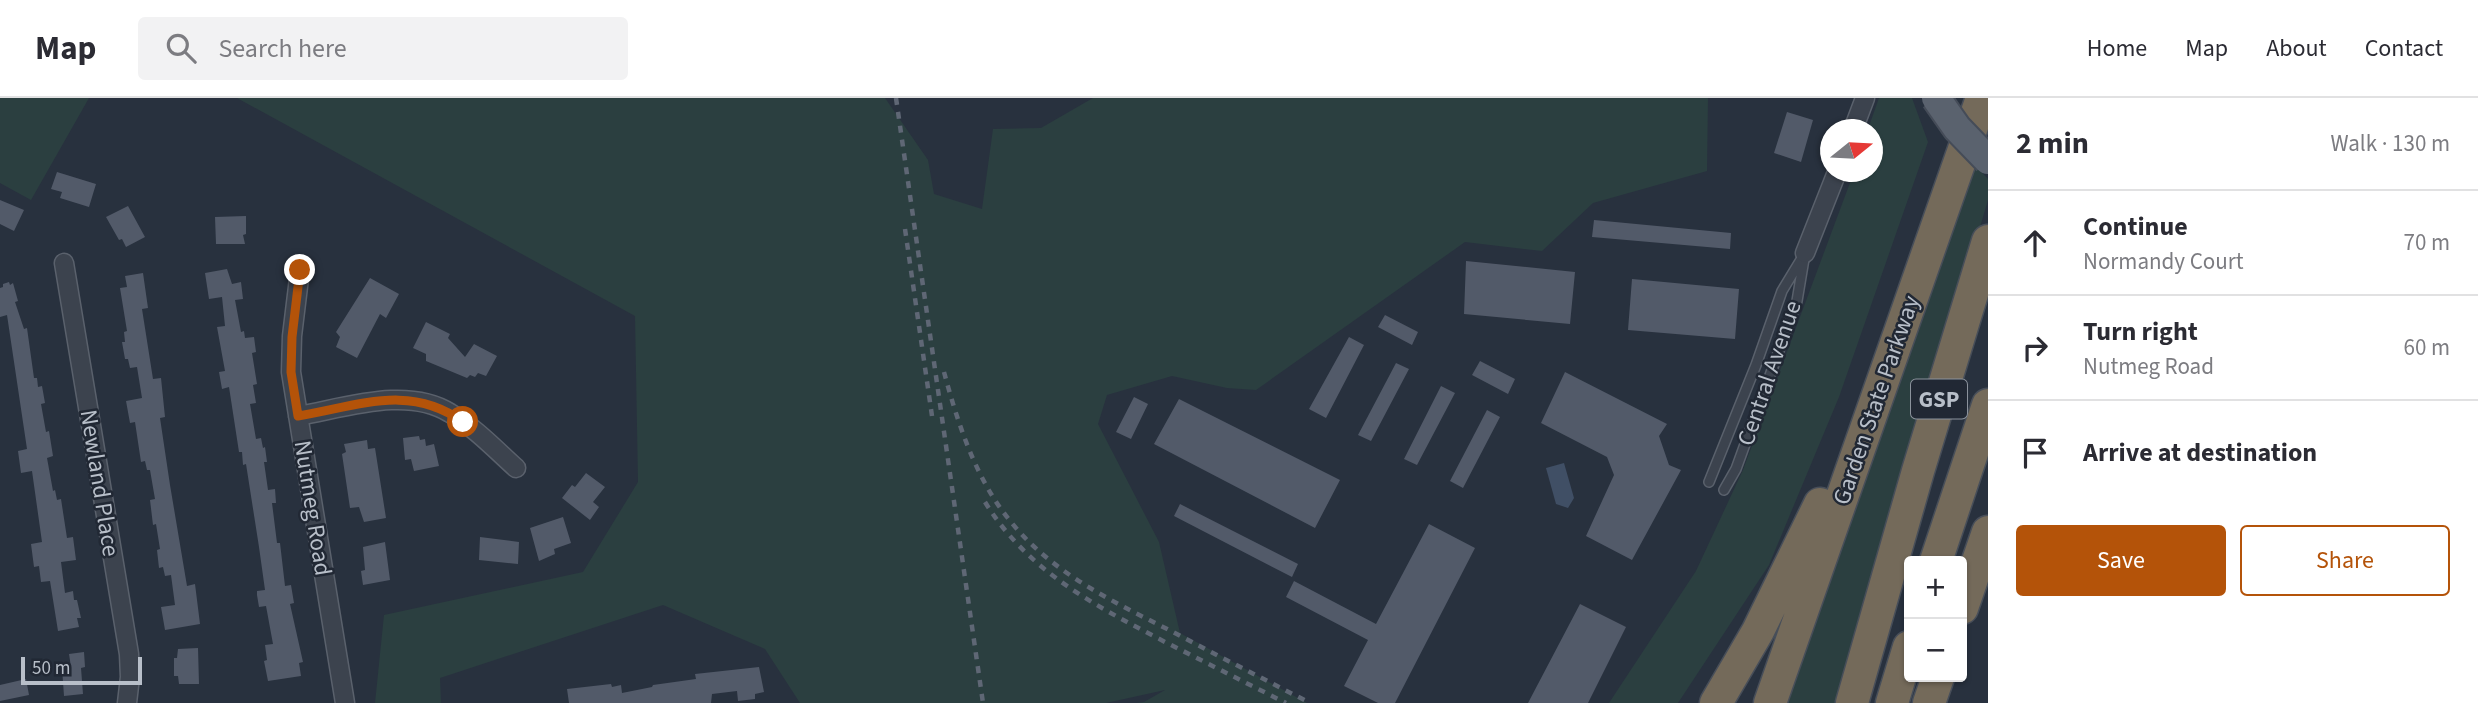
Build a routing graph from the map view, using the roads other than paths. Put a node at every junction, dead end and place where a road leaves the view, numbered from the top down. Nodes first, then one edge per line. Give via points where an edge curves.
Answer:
1 (1865, 98) edge
2 (1936, 98) edge
3 (1982, 98) edge
4 (1857, 119) edge
5 (1988, 160) edge
6 (1833, 182) edge
7 (1988, 242) edge
8 (1805, 253) junction
9 (64, 263) dead end
10 (300, 270) dead end
11 (1752, 374) junction
12 (1769, 376) junction
13 (1876, 401) junction
14 (1988, 405) edge
15 (298, 416) junction
16 (516, 468) dead end
17 (1709, 482) dead end
18 (1724, 490) dead end
19 (1988, 533) edge
20 (1938, 556) edge
21 (1967, 594) edge
22 (1904, 663) edge
23 (1936, 682) edge
24 (127, 703) edge
25 (345, 703) edge
26 (1716, 703) edge
27 (1770, 703) edge
28 (1852, 703) edge
29 (1892, 703) edge
30 (1929, 703) edge

1 - 4 street
2 - 5 main road, bridge
3 - 13 highway, Garden State Parkway / GSP
6 - 8 street, Central Avenue
7 - 28 highway, GSP
8 - 11 lane, Central Avenue via 1782,291
8 - 12 lane, Central Avenue via 1797,301
9 - 24 street, Newland Place via 129,654
10 - 15 street, Nutmeg Road via 291,372
11 - 12 lane
11 - 17 lane, Central Avenue
12 - 18 lane, Central Avenue
13 - 26 highway via 1829,482 1774,600
13 - 27 highway, Garden State Parkway / GSP
14 - 20 highway, GSP
15 - 16 street via 390,399 427,402 451,413
15 - 25 street, Nutmeg Road
19 - 21 highway
22 - 29 highway
23 - 30 highway

